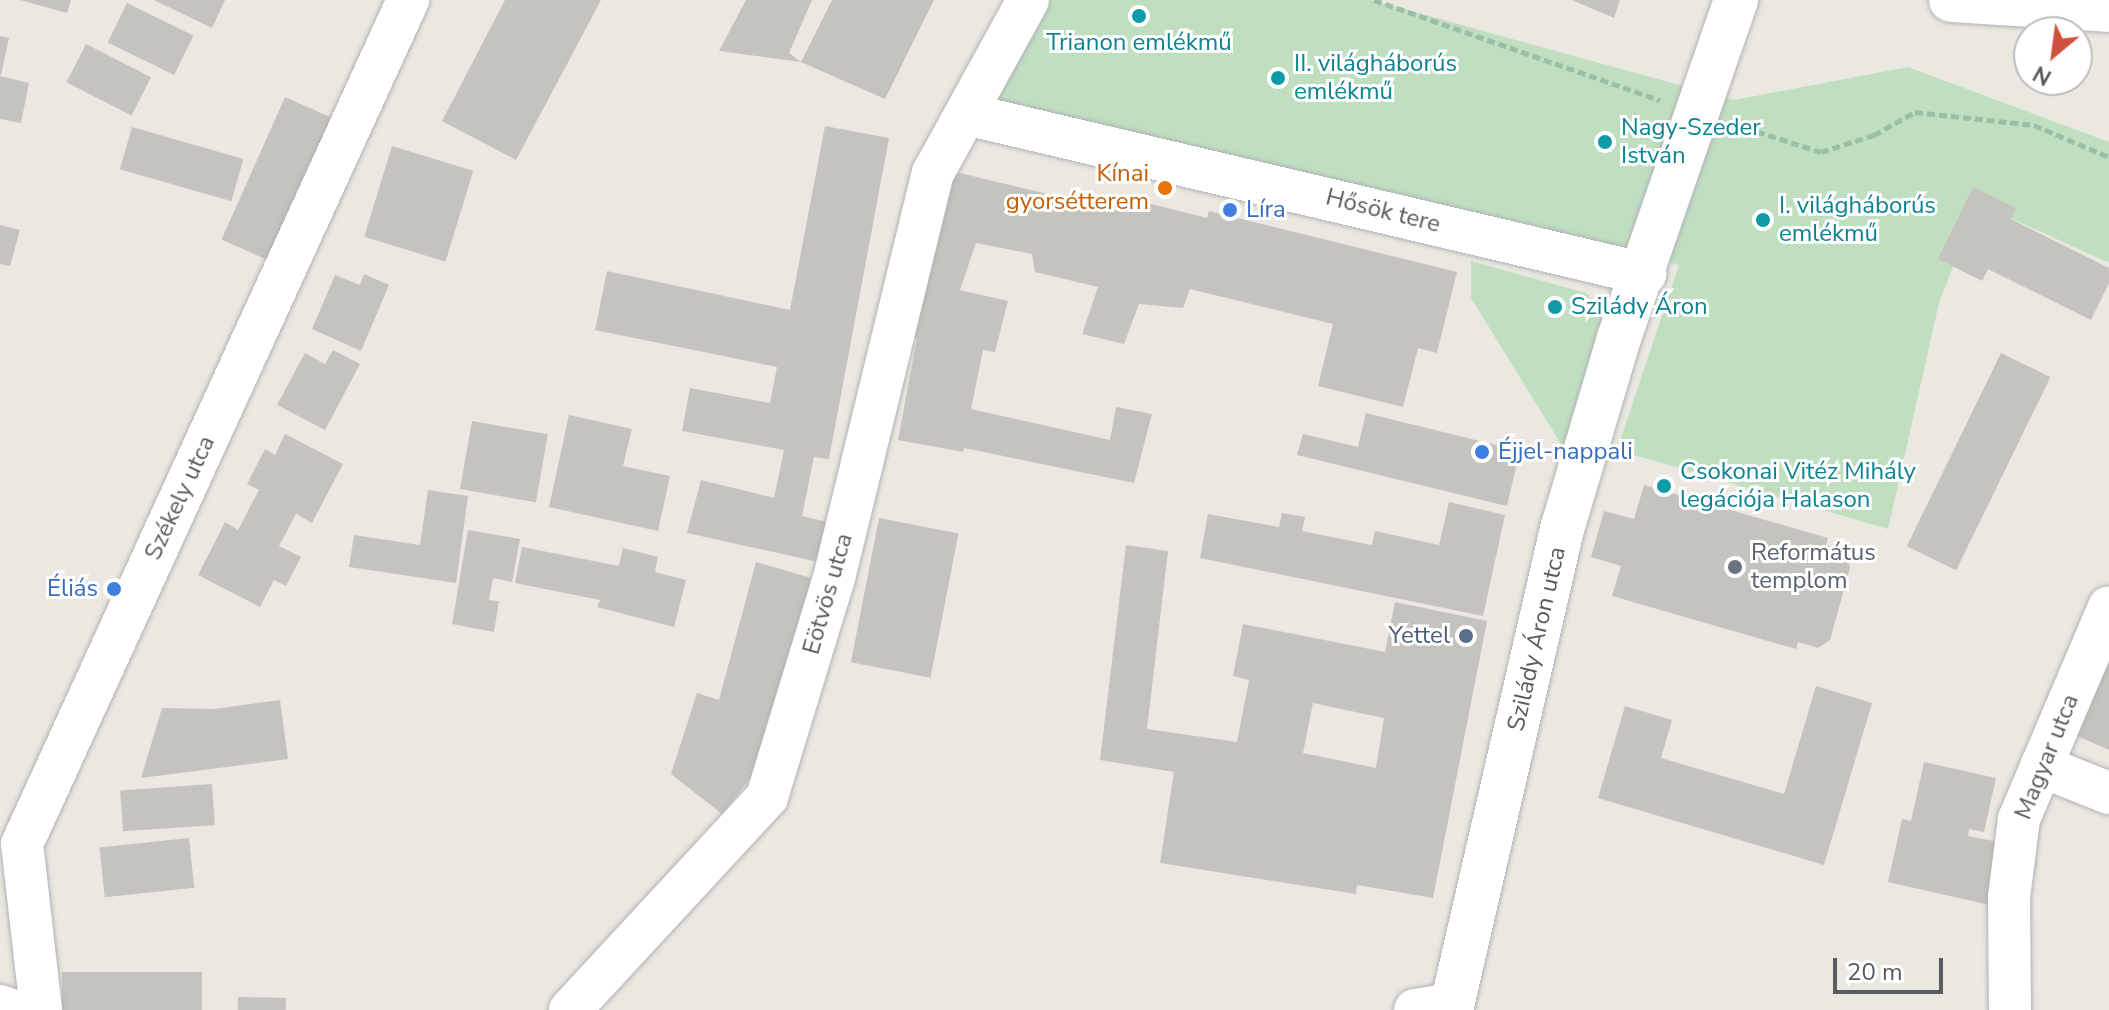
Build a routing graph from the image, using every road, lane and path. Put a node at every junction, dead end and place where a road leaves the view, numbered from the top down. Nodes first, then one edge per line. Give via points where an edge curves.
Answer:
1 (408, 0) edge
2 (1028, 0) edge
3 (1736, 0) edge
4 (1951, 0) edge
5 (2109, 10) edge
6 (966, 114) junction
7 (1645, 274) junction
8 (2109, 607) edge
9 (2041, 766) junction
10 (2109, 793) edge
11 (0, 1006) edge
12 (1439, 1008) edge
13 (11, 1010) edge
14 (41, 1010) edge
15 (570, 1010) edge
16 (2010, 1010) edge

1 - 14 street, Székely utca via 22,844
2 - 6 street
3 - 7 street
4 - 5 street
6 - 7 street, Hősök tere
6 - 15 street, Eötvös utca via 933,173 834,578 767,797
7 - 12 street, Szilády Áron utca via 1619,338 1563,526
8 - 9 street, Magyar utca
9 - 10 street
9 - 16 street, Magyar utca via 2019,819 2013,866
11 - 13 street

